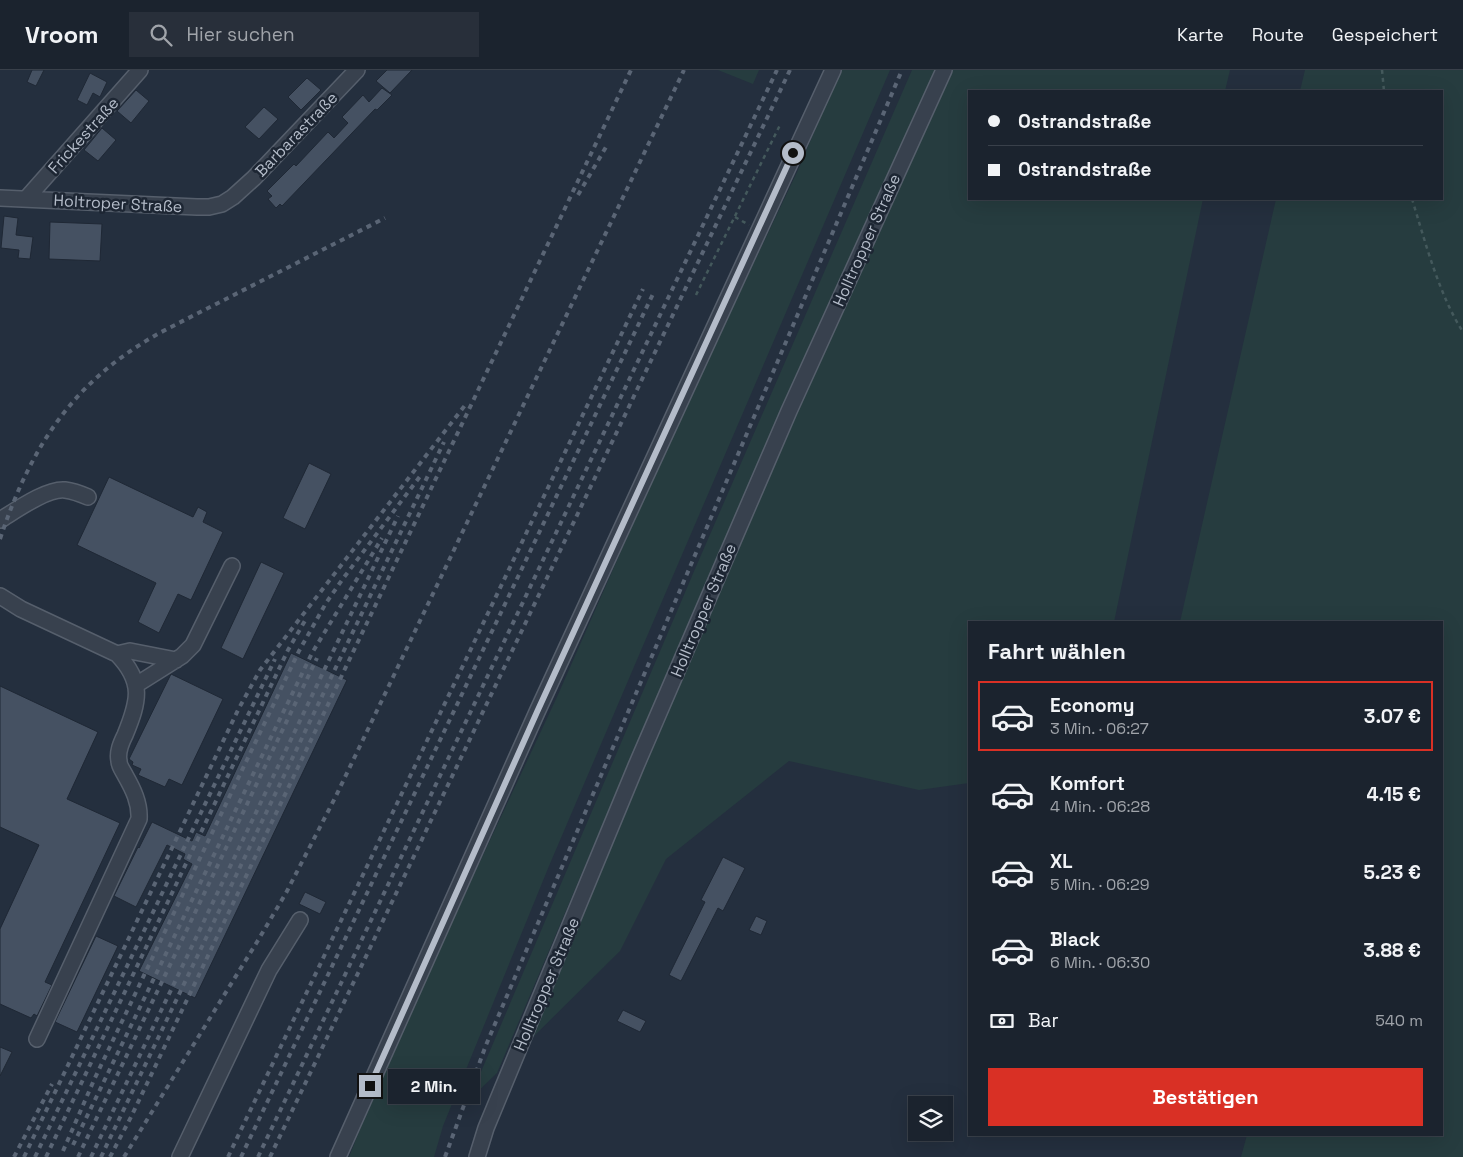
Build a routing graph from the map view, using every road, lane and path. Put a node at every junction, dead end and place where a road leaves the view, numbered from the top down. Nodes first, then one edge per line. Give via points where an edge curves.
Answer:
1 (140, 70) edge
2 (357, 70) edge
3 (832, 70) edge
4 (944, 70) edge
5 (1382, 70) edge
6 (1384, 90) edge
7 (780, 125) dead end
8 (233, 196) joint
9 (0, 198) edge
10 (26, 199) junction
11 (1412, 200) edge
12 (696, 295) dead end
13 (1463, 332) edge
14 (88, 497) dead end
15 (0, 520) edge
16 (232, 566) dead end
17 (0, 596) edge
18 (117, 654) junction
19 (176, 660) junction
20 (136, 685) junction
21 (300, 920) dead end
22 (37, 1039) dead end
23 (180, 1157) edge
24 (338, 1157) edge
25 (477, 1157) edge

1 - 10 street, Frickestraße
2 - 8 street, Barbarastraße
3 - 24 street via 537,712
4 - 25 street, Holltropper Straße via 773,448 621,802 486,1128
5 - 6 path
7 - 12 path
8 - 10 street, Holtroper Straße via 222,204 209,207
9 - 10 street, Holtroper Straße
11 - 13 path via 1429,255
14 - 15 street via 58,490
16 - 19 street via 198,638
17 - 18 street
18 - 19 street via 130,651
18 - 20 street via 127,665
19 - 20 street
20 - 22 street via 136,704 121,743 119,762 137,800 139,819
21 - 23 street via 269,970

